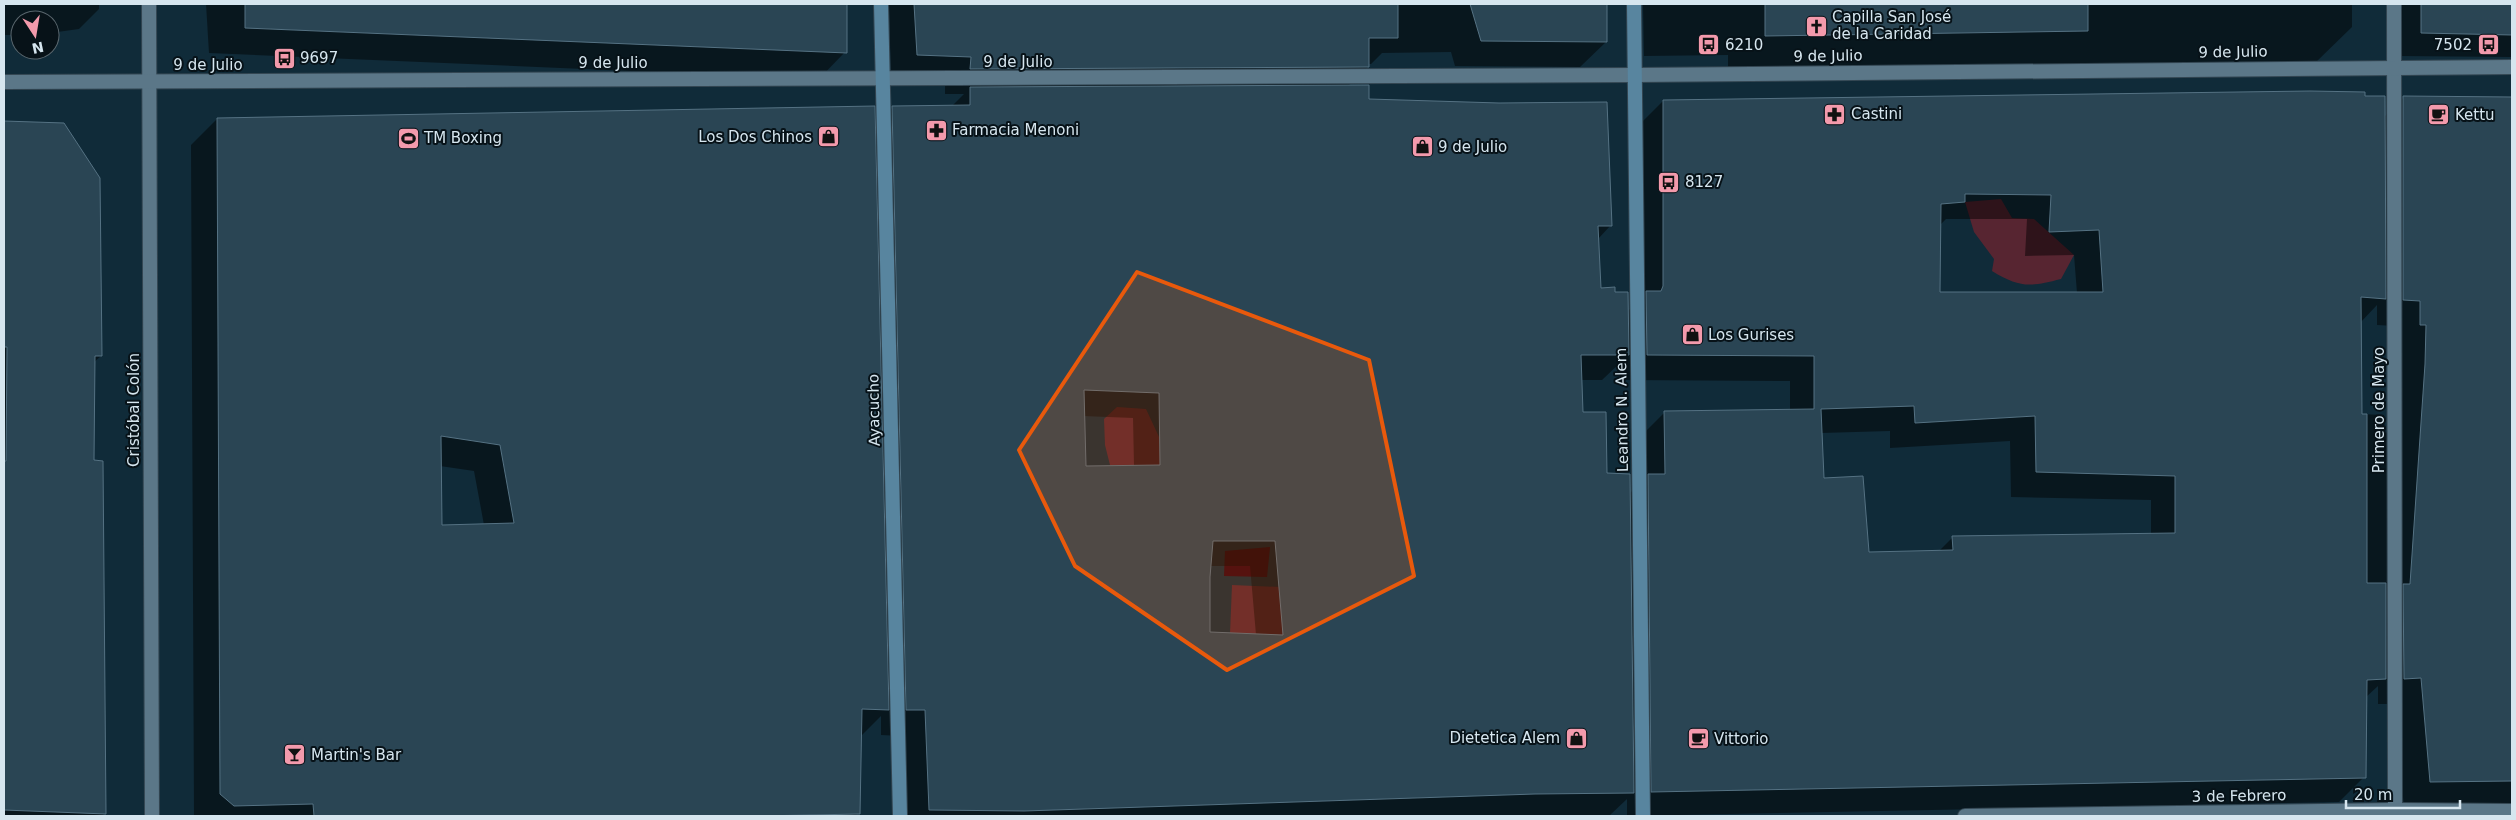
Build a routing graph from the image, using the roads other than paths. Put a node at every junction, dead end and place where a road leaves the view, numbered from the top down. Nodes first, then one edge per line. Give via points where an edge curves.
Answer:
1 (149, 4) edge
2 (881, 4) edge
3 (1634, 4) edge
4 (2394, 4) edge
5 (2395, 66) junction
6 (2512, 66) edge
7 (1635, 74) junction
8 (882, 79) junction
9 (150, 81) junction
10 (4, 82) edge
11 (2512, 811) edge
12 (2395, 813) edge
13 (152, 816) edge
14 (900, 816) edge
15 (1642, 816) edge
16 (1966, 816) edge

1 - 9 street, Cristóbal Colón
2 - 8 main road, Ayacucho
3 - 7 main road, Leandro N. Alem
4 - 5 street, Primero de Mayo
5 - 6 street, 9 de Julio
5 - 7 street, 9 de Julio
5 - 12 street, Primero de Mayo
7 - 8 street, 9 de Julio
7 - 15 main road, Leandro N. Alem
8 - 9 street, 9 de Julio
8 - 14 main road, Ayacucho
9 - 10 street, 9 de Julio
9 - 13 street, Cristóbal Colón
11 - 12 street, 3 de Febrero
12 - 16 street, 3 de Febrero

